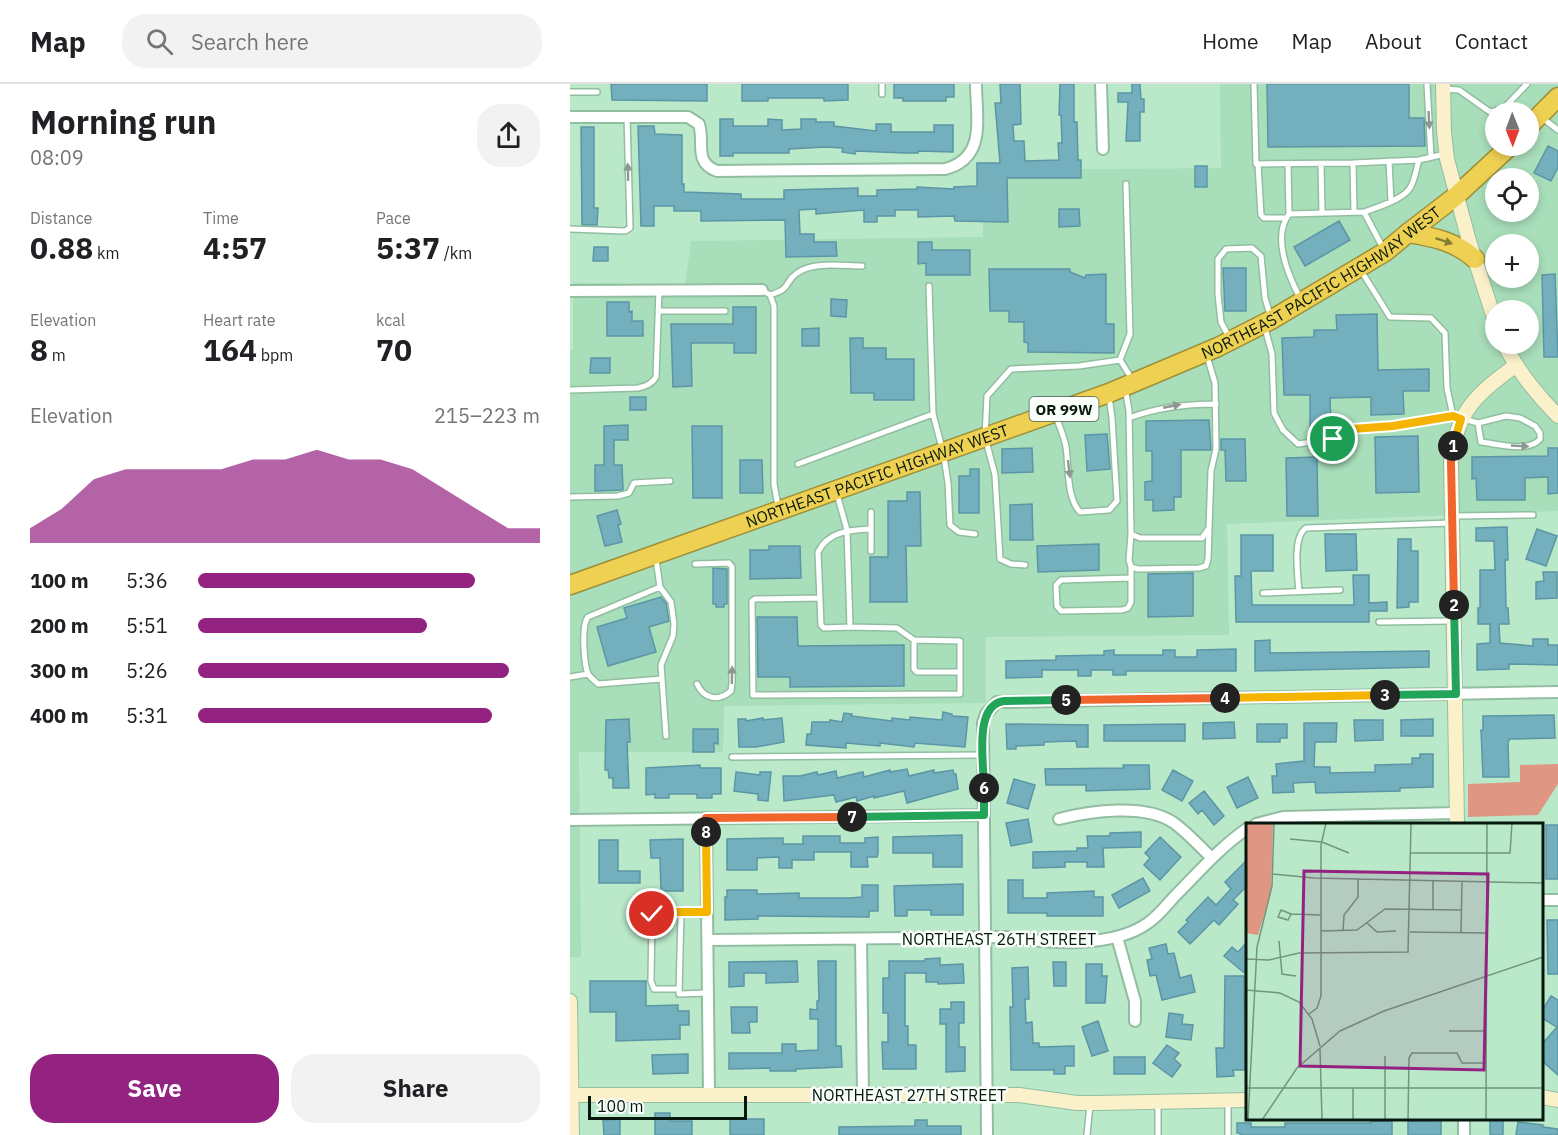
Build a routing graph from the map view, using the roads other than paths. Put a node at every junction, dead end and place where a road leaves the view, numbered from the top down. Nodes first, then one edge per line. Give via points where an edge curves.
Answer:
1 (882, 84) edge
2 (976, 84) edge
3 (1101, 84) edge
4 (1254, 84) edge
5 (1427, 84) edge
6 (1527, 84) edge
7 (1443, 87) edge
8 (597, 92) dead end
9 (570, 93) edge
10 (882, 94) dead end
11 (1558, 96) edge
12 (627, 116) junction
13 (570, 117) edge
14 (1539, 117) edge
15 (1539, 124) edge
16 (1558, 130) edge
17 (1103, 149) dead end
18 (1446, 154) junction
19 (1499, 156) edge
20 (1431, 157) junction
21 (1419, 160) junction
22 (1389, 161) junction
23 (1353, 163) junction
24 (1258, 164) junction
25 (1321, 164) junction
26 (1288, 165) junction
27 (1126, 184) dead end
28 (1456, 196) junction
29 (1390, 202) junction
30 (1354, 212) junction
31 (1364, 212) junction
32 (1322, 213) junction
33 (1287, 216) junction
34 (570, 230) edge
35 (1408, 233) junction
36 (1385, 252) junction
37 (1475, 259) junction
38 (862, 266) dead end
39 (1359, 268) junction
40 (929, 286) dead end
41 (659, 290) junction
42 (570, 291) edge
43 (766, 293) junction
44 (1488, 300) edge
45 (1302, 301) junction
46 (725, 310) dead end
47 (658, 311) junction
48 (1267, 322) junction
49 (1231, 340) junction
50 (1206, 352) junction
51 (1509, 354) edge
52 (1120, 360) junction
53 (1515, 366) junction
54 (1123, 388) junction
55 (570, 390) edge
56 (1216, 404) junction
57 (1055, 412) junction
58 (933, 414) junction
59 (1558, 416) edge
60 (1129, 418) junction
61 (1457, 418) junction
62 (1478, 423) junction
63 (985, 437) junction
64 (944, 452) junction
65 (798, 464) dead end
66 (670, 481) dead end
67 (836, 490) junction
68 (570, 497) edge
69 (779, 511) junction
70 (871, 512) dead end
71 (1533, 515) dead end
72 (1452, 520) junction
73 (1209, 528) junction
74 (871, 529) junction
75 (847, 530) junction
76 (975, 534) dead end
77 (1131, 534) junction
78 (871, 551) dead end
79 (655, 555) junction
80 (695, 564) dead end
81 (1025, 565) dead end
82 (1131, 567) junction
83 (1131, 578) junction
84 (570, 585) edge
85 (660, 587) junction
86 (1340, 590) dead end
87 (1299, 592) junction
88 (1263, 593) dead end
89 (820, 598) junction
90 (1454, 621) junction
91 (1378, 622) dead end
92 (850, 627) junction
93 (914, 640) junction
94 (960, 672) junction
95 (588, 674) junction
96 (570, 677) edge
97 (662, 679) junction
98 (697, 684) dead end
99 (1558, 692) edge
100 (1456, 694) junction
101 (666, 736) dead end
102 (984, 755) junction
103 (732, 757) dead end
104 (984, 815) junction
105 (706, 818) junction
106 (1059, 819) dead end
107 (1457, 819) edge
108 (570, 820) edge
109 (1343, 820) edge
110 (1262, 823) edge
111 (1246, 830) edge
112 (1212, 858) junction
113 (681, 912) junction
114 (707, 912) junction
115 (986, 937) junction
116 (1117, 937) junction
117 (861, 939) junction
118 (708, 940) junction
119 (679, 991) junction
120 (708, 993) junction
121 (570, 1001) edge
122 (570, 1021) edge
123 (1135, 1021) dead end
124 (709, 1094) junction
125 (571, 1095) edge
126 (863, 1095) junction
127 (987, 1095) junction
128 (1543, 1097) edge
129 (1228, 1100) junction
130 (1246, 1100) edge
131 (1558, 1100) edge
132 (1158, 1102) junction
133 (1091, 1103) junction
134 (572, 1135) edge
135 (987, 1135) edge
136 (1087, 1135) edge
137 (1158, 1135) edge
138 (1228, 1135) edge

1 - 10 lane
2 - 12 street via 977,140 968,157 945,169 717,171 705,163 696,120 681,116
3 - 17 street
4 - 24 lane
5 -> 20 lane
6 - 7 lane via 1503,109 1490,112 1459,90
7 - 18 street
8 - 9 lane
11 - 14 highway
12 - 13 street
34 -> 12 lane via 630,228
15 - 16 lane
18 - 20 lane
18 - 28 street
19 - 28 highway, NORTHEAST PACIFIC HIGHWAY WEST / OR 99W
20 - 21 lane
21 - 22 lane
21 - 29 lane via 1410,190
22 - 23 lane
22 - 29 lane
23 - 25 lane
23 - 30 lane
24 - 26 lane
24 - 33 lane via 1261,215
25 - 26 lane
25 - 32 lane
26 - 33 lane
27 - 52 lane via 1130,334
28 - 35 highway, NORTHEAST PACIFIC HIGHWAY WEST / OR 99W
28 - 37 street
29 - 31 lane
30 - 31 lane
30 - 32 lane
31 - 36 lane
32 - 33 lane
33 - 45 lane via 1282,223 1284,262
35 - 36 highway, NORTHEAST PACIFIC HIGHWAY WEST / OR 99W
35 -> 37 highway via 1444,239
36 - 39 highway, NORTHEAST PACIFIC HIGHWAY WEST / OR 99W
37 - 44 street
38 - 43 lane via 812,266 794,275 785,290
39 - 45 highway, NORTHEAST PACIFIC HIGHWAY WEST / OR 99W
39 - 61 lane via 1390,317 1431,318 1445,333 1447,388
40 - 58 lane
41 - 42 street
41 - 43 street
41 - 47 lane
43 - 69 lane via 774,306 774,484
45 - 48 highway, NORTHEAST PACIFIC HIGHWAY WEST / OR 99W
46 - 47 lane
47 - 55 lane via 654,381 638,388
48 - 49 highway, NORTHEAST PACIFIC HIGHWAY WEST / OR 99W
48 - 49 lane via 1261,256 1252,249 1226,249 1218,259 1218,294 1221,322
48 - 61 lane via 1274,413 1283,430 1298,444 1333,439 1352,429
49 - 50 highway, NORTHEAST PACIFIC HIGHWAY WEST / OR 99W
50 - 54 highway, NORTHEAST PACIFIC HIGHWAY WEST / OR 99W
50 - 56 lane
51 - 53 street
52 - 54 lane
52 - 63 lane via 1011,369 987,396
53 - 59 street
53 - 61 street via 1480,393
54 - 57 highway, NORTHEAST PACIFIC HIGHWAY WEST / OR 99W
57 -> 54 lane via 1066,443 1076,508 1080,512 1109,510 1117,501 1112,418
54 - 60 lane
60 -> 56 lane via 1183,404
56 - 73 lane
57 - 63 highway, NORTHEAST PACIFIC HIGHWAY WEST / OR 99W
58 - 64 lane
58 - 65 lane
60 - 77 lane
61 - 62 lane
61 - 72 street via 1451,462
62 -> 62 lane via 1481,442 1528,447 1540,439 1536,426 1520,418 1506,416
63 - 64 highway, NORTHEAST PACIFIC HIGHWAY WEST / OR 99W
63 - 81 lane via 996,476 1000,559
64 - 67 highway, NORTHEAST PACIFIC HIGHWAY WEST / OR 99W
64 - 76 lane via 950,525 960,532
66 - 68 lane via 634,483 629,493 618,496
67 - 69 highway, NORTHEAST PACIFIC HIGHWAY WEST / OR 99W
67 - 75 lane
69 - 79 highway, NORTHEAST PACIFIC HIGHWAY WEST / OR 99W
70 - 74 lane
71 - 72 lane
72 - 87 lane via 1306,528 1299,537
72 - 90 street
73 - 77 lane via 1202,538 1140,538
73 - 82 lane via 1206,566
74 - 75 lane
74 - 78 lane
75 - 89 lane via 823,541 818,552
75 - 92 lane
77 - 82 lane
79 - 84 highway, NORTHEAST PACIFIC HIGHWAY WEST / OR 99W
79 - 85 lane
98 -> 80 lane via 705,696 712,698 730,692 732,567 729,563
82 - 83 lane
83 - 83 lane via 1128,608 1061,611 1057,606 1056,585 1061,580
85 - 95 lane via 588,617 583,633
85 - 97 lane via 671,602 674,624 661,665
86 - 87 lane
87 - 88 lane
89 - 92 lane via 820,625
89 - 94 lane via 752,601 753,695 960,694
90 - 91 lane
90 - 100 street
92 - 93 lane via 897,627
93 - 94 lane via 917,672
93 - 94 lane via 960,641
95 - 96 lane
95 - 97 lane via 598,684
97 - 101 lane
99 - 100 street
100 - 102 street via 1004,701 990,707 983,723
100 - 107 street
102 - 103 lane
102 - 104 street
104 - 105 street
104 - 115 street
105 - 108 street
105 - 114 street
106 - 112 street via 1085,812 1139,811 1159,815 1174,823
107 - 109 street
109 - 110 street via 1283,816
111 - 112 street, NORTHEAST 26TH STREET
112 - 116 street, NORTHEAST 26TH STREET via 1150,922
113 - 114 lane
113 - 119 lane
113 - 119 lane via 652,914 651,981 654,989
114 - 118 street
115 - 116 street, NORTHEAST 26TH STREET via 1095,941
115 - 117 street, NORTHEAST 26TH STREET
115 - 127 street
116 - 123 street via 1135,1001
117 - 118 street, NORTHEAST 26TH STREET
117 - 126 street
118 - 120 street
119 - 120 lane
120 - 124 street
121 - 122 street
122 - 125 street
124 - 125 street, NORTHEAST 27TH STREET
124 - 126 street, NORTHEAST 27TH STREET
125 - 134 street
126 - 127 street, NORTHEAST 27TH STREET
127 - 133 street, NORTHEAST 27TH STREET
127 - 135 street
128 - 131 street
129 - 130 street, NORTHEAST 27TH STREET
129 - 132 street, NORTHEAST 27TH STREET
129 - 138 lane
132 - 133 street, NORTHEAST 27TH STREET
132 - 137 lane
133 - 136 lane

